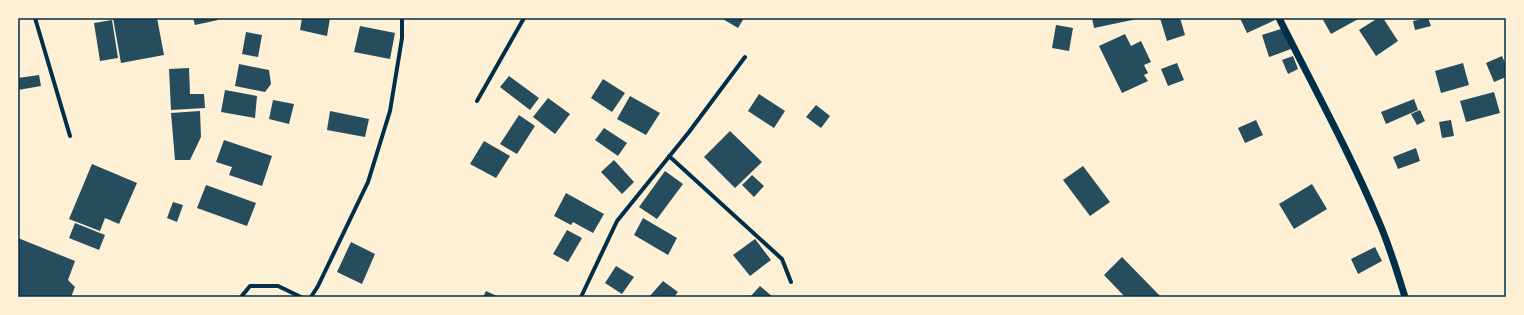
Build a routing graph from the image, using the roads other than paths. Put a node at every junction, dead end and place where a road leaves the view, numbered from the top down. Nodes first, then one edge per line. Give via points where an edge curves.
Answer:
1 (35, 18) edge
2 (402, 18) edge
3 (524, 18) edge
4 (1279, 18) edge
5 (745, 57) dead end
6 (477, 101) dead end
7 (70, 136) dead end
8 (669, 156) junction
9 (791, 282) dead end
10 (241, 297) edge
11 (301, 297) edge
12 (311, 297) edge
13 (581, 297) edge
14 (1405, 297) edge

1 - 7 street
2 - 12 street via 402,38 390,111 368,182
3 - 6 street
4 - 14 street via 1379,222
5 - 8 street
8 - 9 street via 782,259
8 - 13 street via 617,221
10 - 11 street via 250,286 278,286

